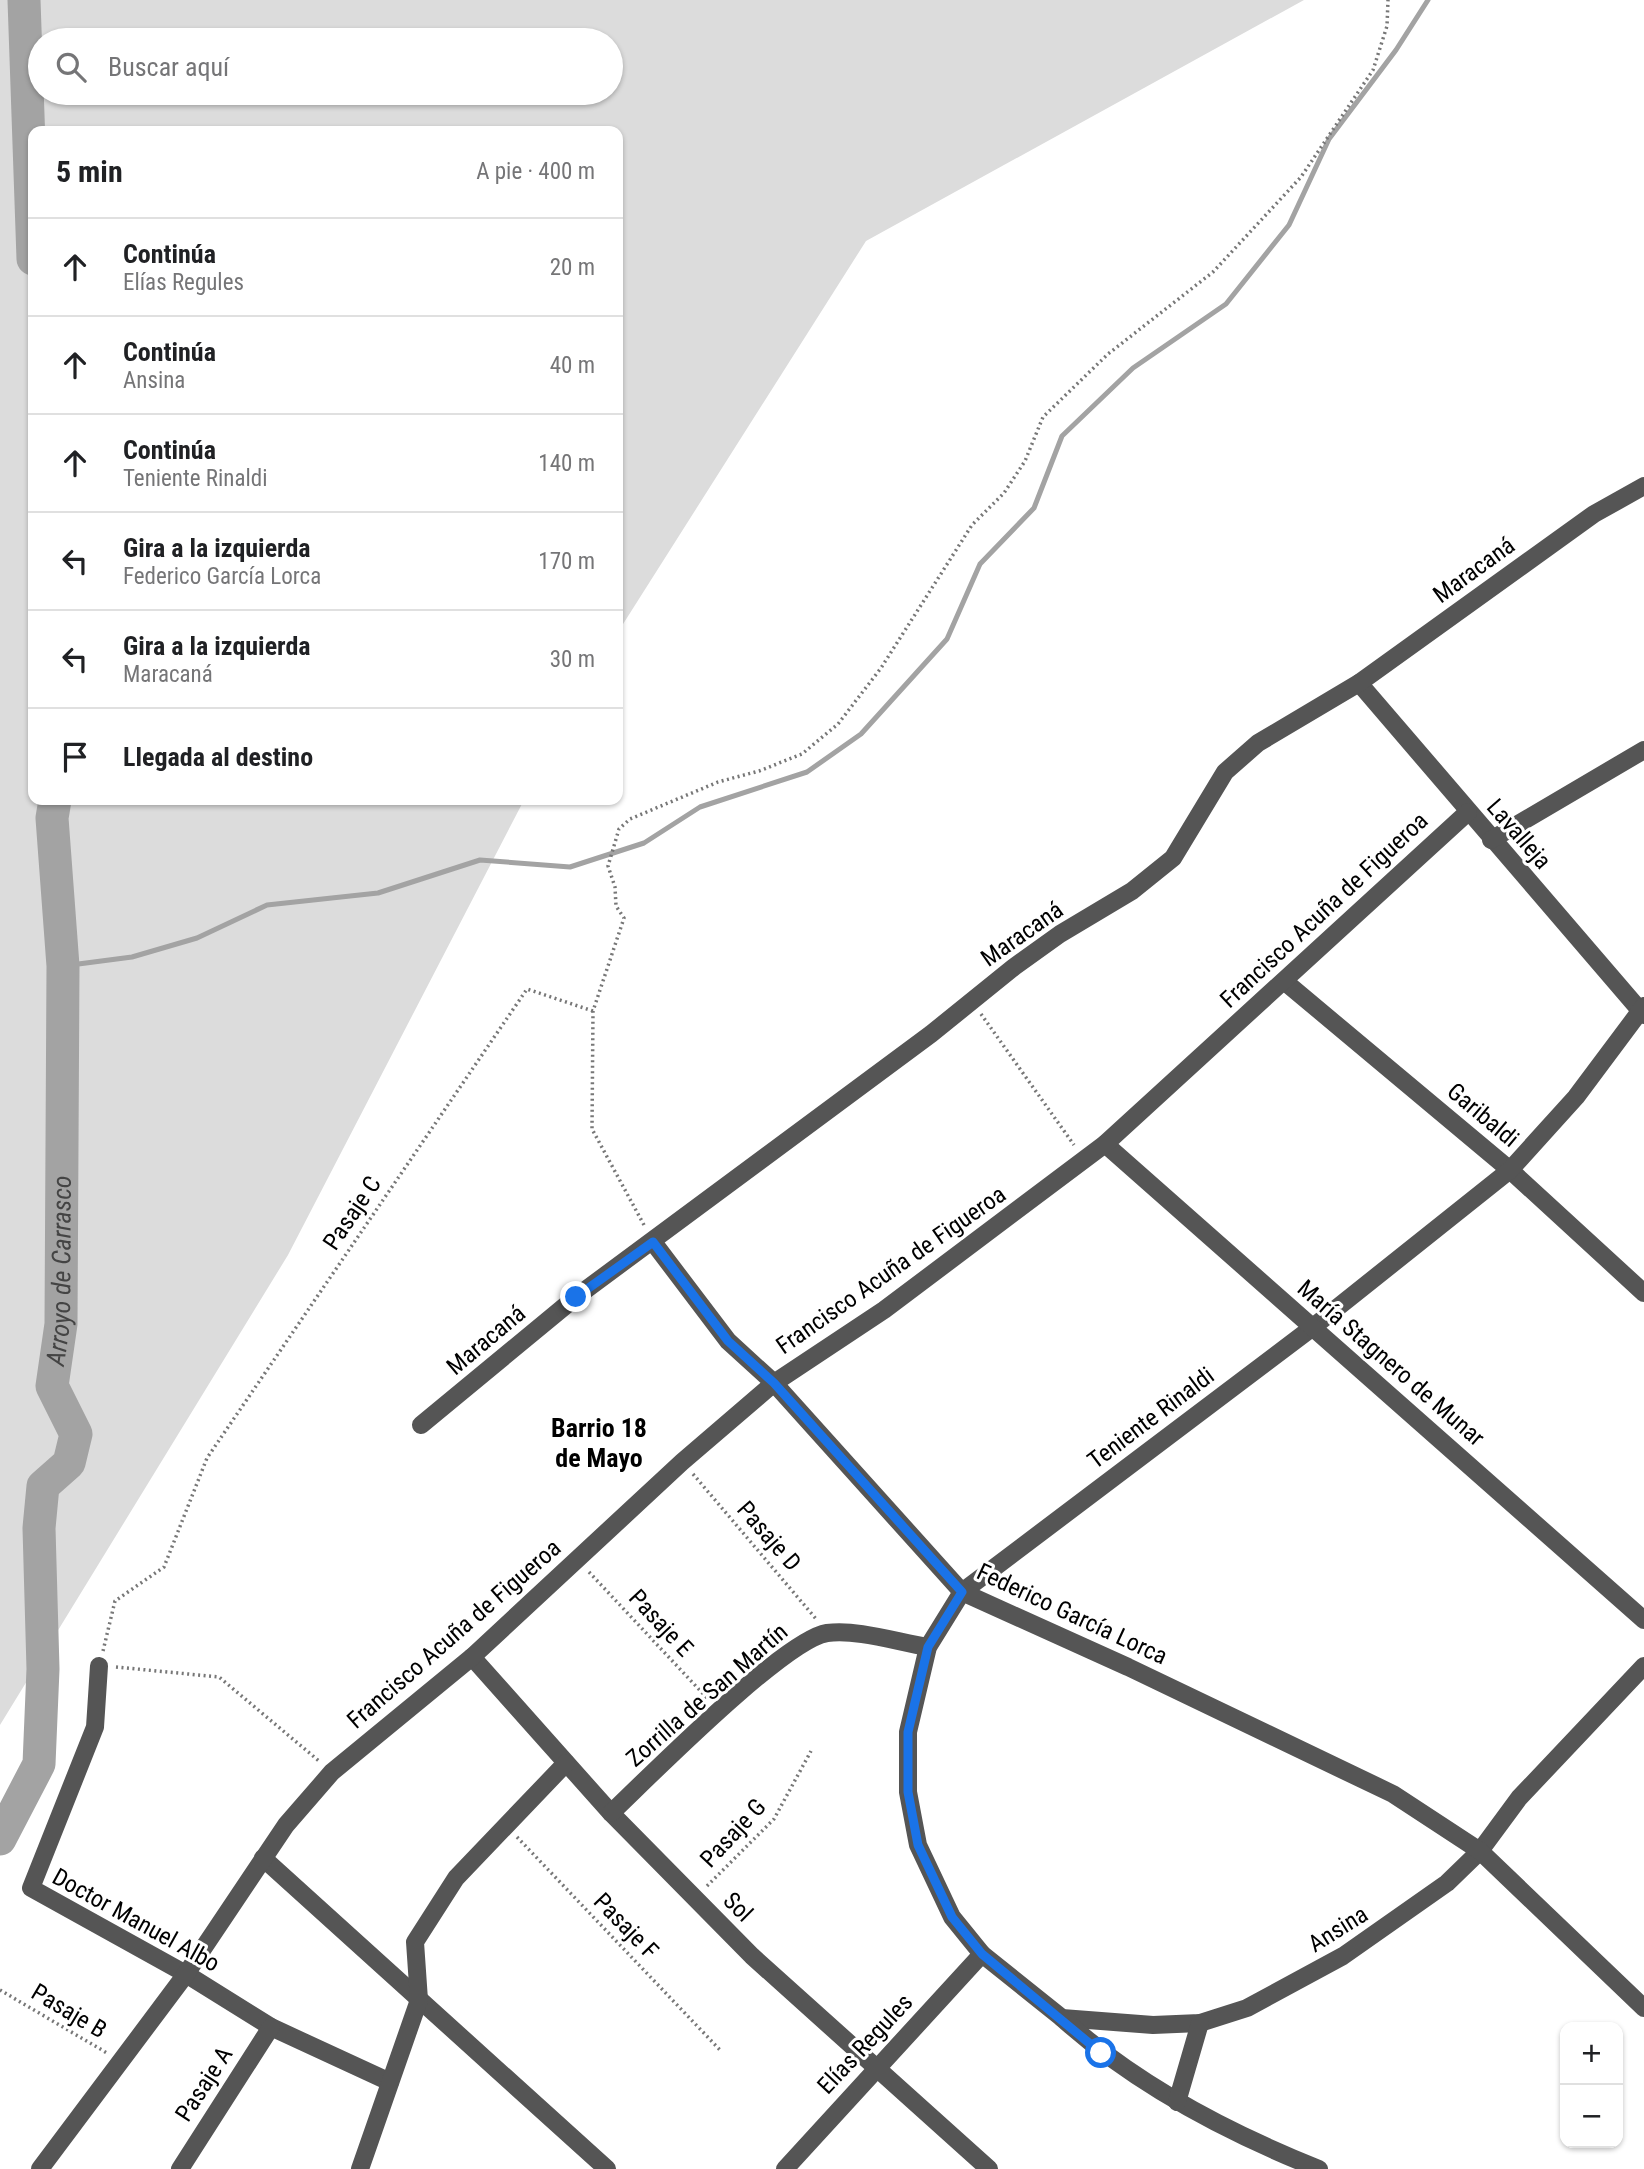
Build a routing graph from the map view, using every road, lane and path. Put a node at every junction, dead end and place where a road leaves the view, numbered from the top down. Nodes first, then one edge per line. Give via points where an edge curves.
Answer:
1 (1388, 0) edge
2 (1644, 486) edge
3 (1359, 683) junction
4 (1644, 750) edge
5 (1468, 812) junction
6 (1491, 839) junction
7 (1284, 981) junction
8 (972, 1001) junction
9 (1642, 1010) edge
10 (593, 1011) junction
11 (1105, 1144) junction
12 (1084, 1159) junction
13 (1510, 1170) junction
14 (653, 1242) junction
15 (1644, 1293) edge
16 (1313, 1327) junction
17 (774, 1383) junction
18 (421, 1425) dead end
19 (682, 1462) junction
20 (578, 1559) junction
21 (962, 1592) junction
22 (1644, 1620) edge
23 (828, 1633) junction
24 (928, 1647) junction
25 (472, 1657) junction
26 (99, 1665) junction
27 (1644, 1666) edge
28 (719, 1711) junction
29 (811, 1751) dead end
30 (566, 1763) junction
31 (332, 1772) junction
32 (611, 1812) junction
33 (505, 1825) junction
34 (1479, 1851) junction
35 (263, 1858) junction
36 (695, 1898) junction
37 (982, 1954) junction
38 (186, 1974) junction
39 (0, 1990) edge
40 (419, 2000) junction
41 (1644, 2008) edge
42 (1062, 2018) junction
43 (1200, 2023) junction
44 (271, 2027) junction
45 (721, 2051) dead end
46 (120, 2062) junction
47 (875, 2067) junction
48 (390, 2082) junction
49 (1177, 2102) junction
50 (40, 2169) edge
51 (180, 2169) edge
52 (360, 2169) edge
53 (607, 2169) edge
54 (785, 2169) edge
55 (989, 2169) edge
56 (1319, 2169) edge

1 - 10 path via 1387,26 1373,70 1301,177 1213,272 1108,354 1043,418 1025,461 1004,493 972,525 881,668 838,724 802,754 718,782 630,819 619,829 608,866 616,906 624,918
2 - 3 street, Maracaná via 1594,514
3 - 5 street, Lavalleja
3 - 8 street, Maracaná via 1258,743 1225,772 1173,858 1132,891 1041,947
4 - 6 street
5 - 6 street, Lavalleja
5 - 7 street, Francisco Acuña de Figueroa
6 - 9 street, Lavalleja
7 - 11 street, Francisco Acuña de Figueroa
7 - 13 street, Garibaldi
8 - 12 path
8 - 14 street, Maracaná
9 - 13 street, Teniente Rinaldi via 1576,1097
10 - 14 path via 592,1129
10 - 26 path, Pasaje C via 527,989 207,1458 164,1567 115,1601
11 - 12 street, Francisco Acuña de Figueroa
11 - 16 street, María Stagnero de Munar
12 - 17 street, Francisco Acuña de Figueroa via 884,1310
13 - 15 street, Garibaldi
13 - 16 street, Teniente Rinaldi
14 - 17 street, Federico García Lorca via 728,1341
14 - 18 street, Maracaná via 576,1297
16 - 21 street, Teniente Rinaldi
16 - 22 street, María Stagnero de Munar
17 - 19 street, Francisco Acuña de Figueroa
17 - 21 street, Federico García Lorca
19 - 20 street, Francisco Acuña de Figueroa
19 - 23 path, Pasaje D
20 - 25 street, Francisco Acuña de Figueroa
20 - 28 path, Pasaje E
21 - 24 street, Teniente Rinaldi
21 - 34 street, Federico García Lorca via 1393,1794
23 - 24 street, Zorrilla de San Martín
23 - 28 street, Zorrilla de San Martín via 806,1640
24 - 37 street, Teniente Rinaldi via 908,1732 908,1792 918,1845 933,1883 952,1917
25 - 30 street, Sol
25 - 31 street, Francisco Acuña de Figueroa
26 - 31 path via 219,1677
26 - 38 street, Doctor Manuel Albo via 95,1727 30,1888
27 - 34 street, Ansina via 1519,1798
28 - 32 street, Zorrilla de San Martín
29 - 36 path, Pasaje G via 774,1819
30 - 32 street, Sol
30 - 33 street
31 - 35 street, Francisco Acuña de Figueroa
32 - 36 street, Sol
33 - 40 street via 456,1878 415,1942
33 - 45 path, Pasaje F
34 - 41 street, Federico García Lorca
34 - 43 street, Ansina via 1447,1883 1343,1956 1247,2008
35 - 38 street, Francisco Acuña de Figueroa
35 - 40 street
36 - 47 street, Sol
37 - 42 street
37 - 47 street, Elías Regules
38 - 44 street, Doctor Manuel Albo
38 - 46 street, Francisco Acuña de Figueroa
39 - 46 path, Pasaje B
40 - 48 street
40 - 53 street
42 - 43 street, Ansina via 1153,2025
42 - 49 street via 1101,2053
43 - 49 street
44 - 48 street, Doctor Manuel Albo
44 - 51 street, Pasaje A
46 - 50 street, Francisco Acuña de Figueroa
47 - 54 street, Elías Regules
47 - 55 street, Sol
48 - 52 street
49 - 56 street

